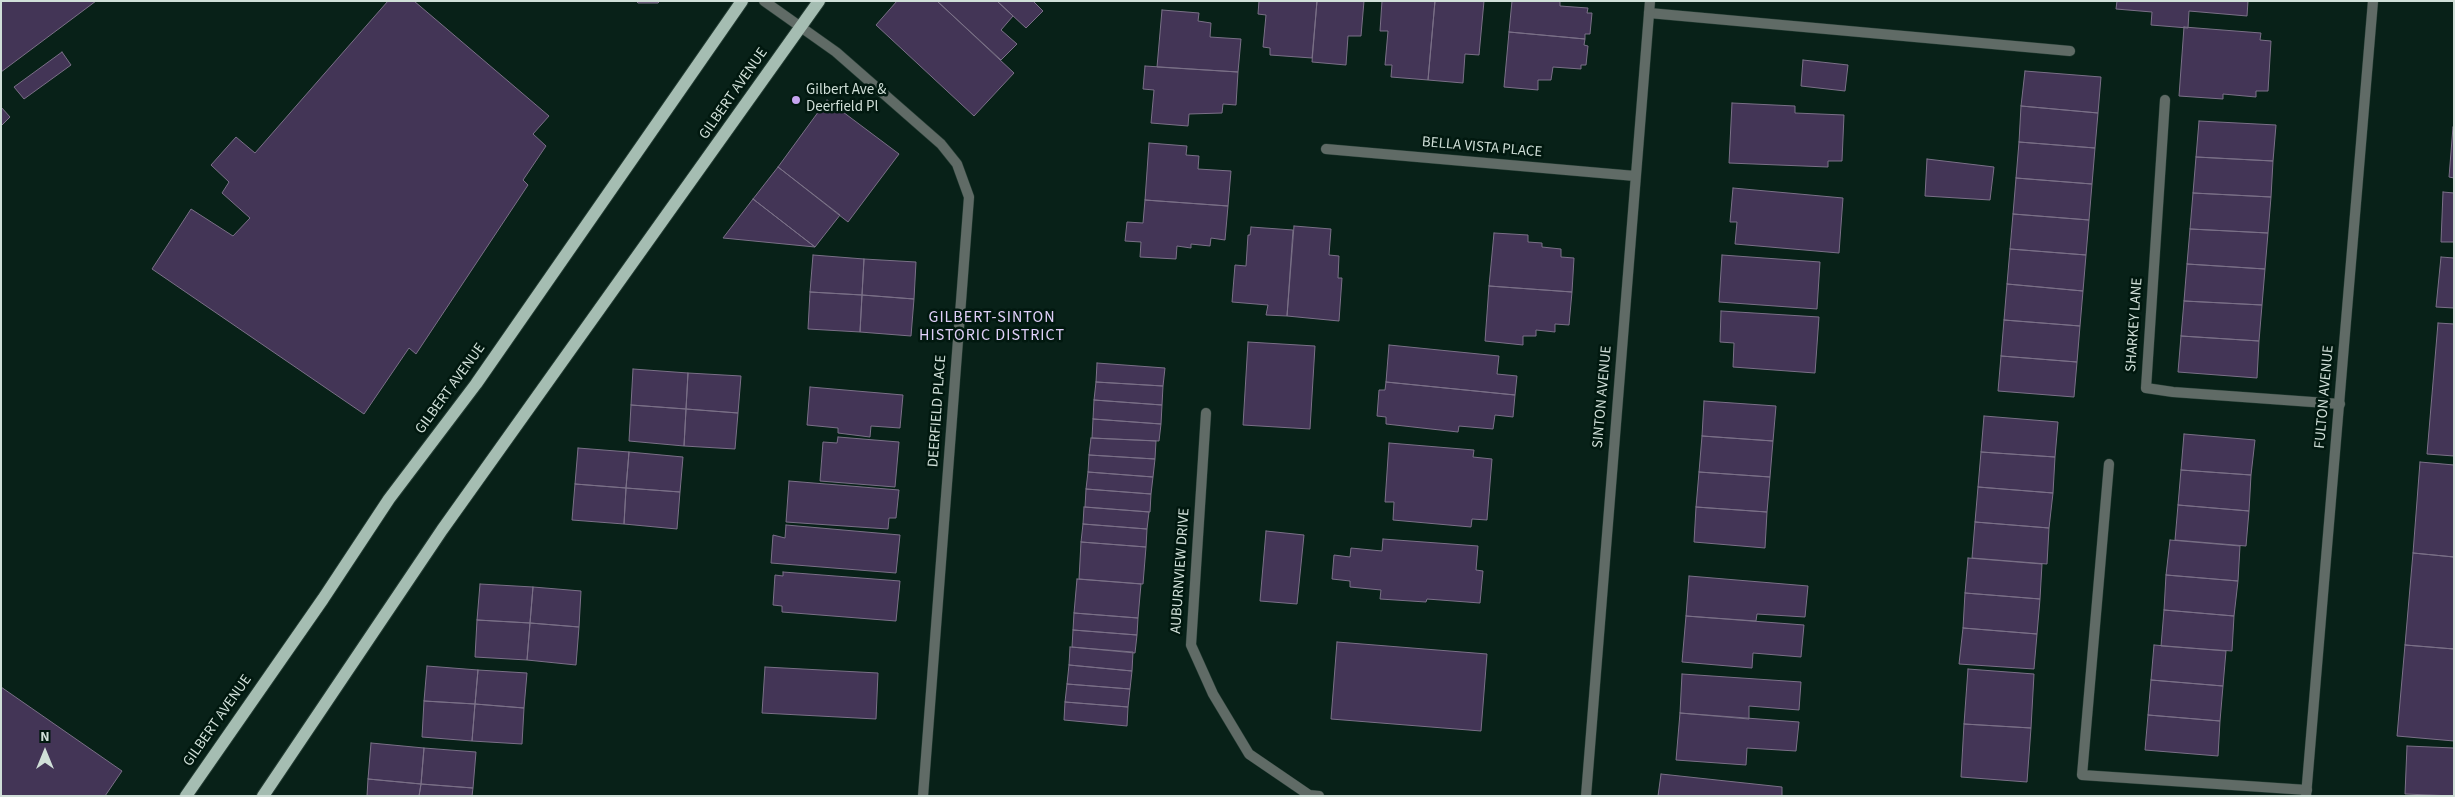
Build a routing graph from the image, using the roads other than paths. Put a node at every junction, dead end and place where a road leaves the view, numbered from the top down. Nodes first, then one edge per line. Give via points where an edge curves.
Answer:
1 (742, 1) edge
2 (764, 1) edge
3 (819, 1) edge
4 (1650, 1) edge
5 (2373, 1) edge
6 (1649, 13) junction
7 (801, 27) junction
8 (2070, 51) dead end
9 (2165, 100) dead end
10 (1326, 149) dead end
11 (1635, 176) junction
12 (2340, 404) junction
13 (1206, 413) dead end
14 (2109, 464) dead end
15 (2306, 793) edge
16 (186, 796) edge
17 (263, 796) edge
18 (923, 796) edge
19 (1319, 796) edge
20 (1586, 796) edge

1 - 16 main road, GILBERT AVENUE via 476,384 389,499
2 - 7 street, DEERFIELD PLACE
3 - 7 main road, GILBERT AVENUE
4 - 6 street, SINTON AVENUE
5 - 12 street, FULTON AVENUE
6 - 8 street
6 - 11 street, SINTON AVENUE
7 - 17 main road, GILBERT AVENUE via 442,530
7 - 18 street, DEERFIELD PLACE via 836,52 941,144 957,164 969,197
9 - 12 street, SHARKEY LANE via 2146,388
10 - 11 street, BELLA VISTA PLACE
11 - 20 street, SINTON AVENUE
12 - 15 street, FULTON AVENUE
13 - 19 street, AUBURNVIEW DRIVE via 1191,645 1213,694 1249,754 1309,795
14 - 15 street via 2082,775

